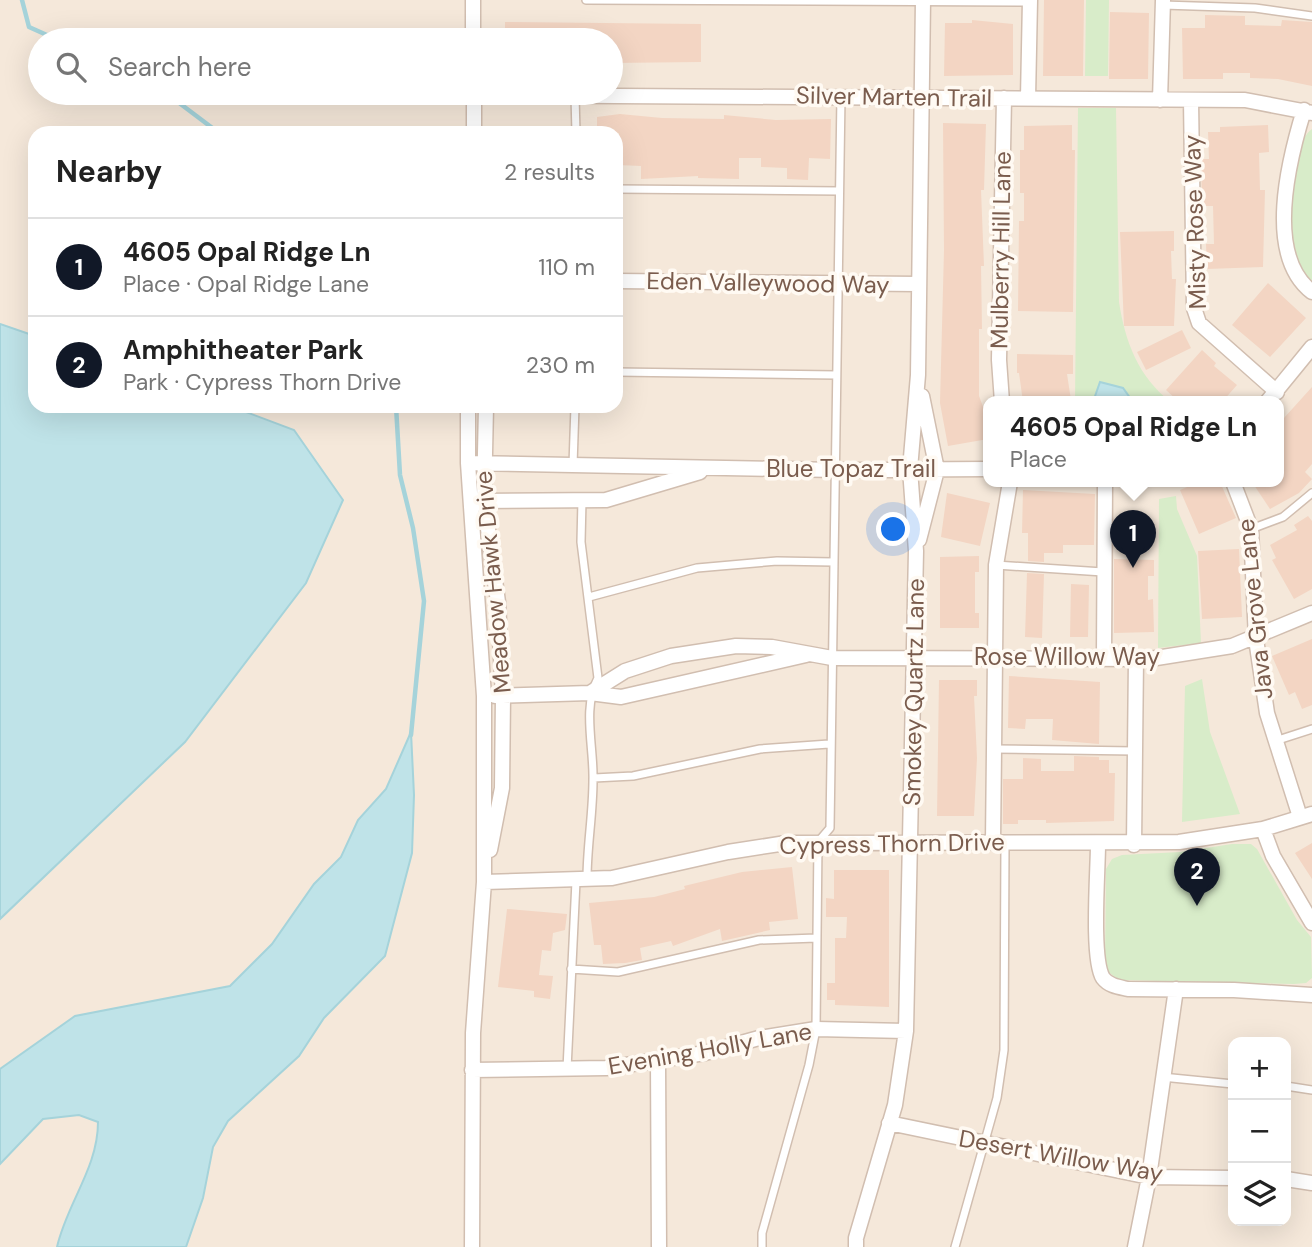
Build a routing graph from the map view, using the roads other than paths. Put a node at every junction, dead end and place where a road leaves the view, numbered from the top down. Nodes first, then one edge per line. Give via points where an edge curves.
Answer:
1 (473, 0) edge
2 (586, 0) edge
3 (923, 1) edge
4 (1030, 1) edge
5 (1163, 2) edge
6 (1312, 16) edge
7 (473, 28) edge
8 (623, 95) edge
9 (841, 96) junction
10 (922, 96) junction
11 (1004, 98) junction
12 (1028, 98) junction
13 (1160, 100) junction
14 (1191, 100) junction
15 (474, 105) edge
16 (575, 105) edge
17 (1308, 112) edge
18 (475, 126) edge
19 (576, 126) edge
20 (623, 189) edge
21 (839, 191) junction
22 (623, 281) edge
23 (838, 283) junction
24 (919, 284) junction
25 (1312, 292) edge
26 (1312, 347) edge
27 (623, 372) edge
28 (836, 374) junction
29 (918, 375) junction
30 (1002, 396) edge
31 (1271, 396) edge
32 (1273, 396) edge
33 (469, 413) edge
34 (485, 413) edge
35 (575, 413) edge
36 (475, 463) junction
37 (573, 465) junction
38 (715, 468) junction
39 (910, 469) junction
40 (983, 469) edge
41 (835, 470) junction
42 (937, 470) junction
43 (1009, 487) edge
44 (1105, 487) edge
45 (1235, 487) edge
46 (1312, 493) edge
47 (582, 500) junction
48 (477, 501) junction
49 (1251, 529) junction
50 (916, 551) junction
51 (832, 562) junction
52 (996, 565) junction
53 (1103, 572) junction
54 (589, 597) junction
55 (1312, 612) edge
56 (1256, 639) junction
57 (814, 653) junction
58 (913, 656) junction
59 (996, 657) junction
60 (1104, 657) junction
61 (1136, 658) junction
62 (832, 659) junction
63 (590, 693) junction
64 (485, 696) junction
65 (503, 696) junction
66 (1312, 729) edge
67 (1274, 741) junction
68 (829, 744) junction
69 (994, 749) junction
70 (1134, 751) junction
71 (594, 778) junction
72 (1308, 813) edge
73 (1263, 829) junction
74 (911, 841) junction
75 (818, 842) junction
76 (999, 842) junction
77 (1098, 845) junction
78 (1134, 845) junction
79 (581, 881) junction
80 (484, 882) junction
81 (1312, 923) edge
82 (816, 938) junction
83 (571, 969) junction
84 (1176, 989) junction
85 (1312, 995) edge
86 (816, 1029) junction
87 (906, 1031) junction
88 (658, 1061) junction
89 (566, 1069) junction
90 (472, 1070) junction
91 (1161, 1077) junction
92 (1228, 1084) edge
93 (1291, 1087) edge
94 (1312, 1090) edge
95 (889, 1123) junction
96 (983, 1143) junction
97 (1149, 1177) junction
98 (1228, 1178) edge
99 (1291, 1180) edge
100 (1312, 1184) edge
101 (472, 1247) edge
102 (659, 1247) edge
103 (762, 1247) edge
104 (856, 1247) edge
105 (955, 1247) edge
106 (1135, 1247) edge

1 - 7 street
2 - 3 lane
3 - 4 lane
3 - 10 street, Smokey Quartz Lane
4 - 12 street
5 - 6 lane
5 - 13 street
8 - 9 street, Silver Marten Trail
9 - 10 street, Silver Marten Trail
9 - 21 lane
10 - 11 street, Silver Marten Trail
10 - 24 street, Smokey Quartz Lane
11 - 12 street, Silver Marten Trail
11 - 30 street, Mulberry Hill Lane
12 - 13 street, Silver Marten Trail
13 - 14 street, Silver Marten Trail
14 - 17 street, Silver Marten Trail via 1245,100
14 - 31 street, Misty Rose Way via 1194,308 1199,323
15 - 18 street
16 - 19 lane
17 - 25 street via 1286,184 1286,239 1289,264
20 - 21 lane
21 - 23 lane
22 - 23 street, Eden Valleywood Way
23 - 24 street, Eden Valleywood Way
23 - 28 lane
24 - 29 street, Smokey Quartz Lane
26 - 32 street
27 - 28 lane
28 - 41 lane
29 - 39 street, Smokey Quartz Lane
29 - 42 street, Smokey Quartz Lane
33 - 36 street, Meadow Hawk Drive
34 - 36 street, Meadow Hawk Drive
35 - 37 lane
36 - 37 street, Blue Topaz Trail
36 - 48 street, Meadow Hawk Drive
37 - 38 street, Blue Topaz Trail
38 - 41 street, Blue Topaz Trail
38 - 47 street, Blue Topaz Trail via 606,500
39 - 41 street, Blue Topaz Trail
39 - 42 street, Blue Topaz Trail
39 - 50 street, Smokey Quartz Lane
40 - 42 street, Blue Topaz Trail
41 - 51 lane
42 - 50 street, Smokey Quartz Lane
43 - 52 street
44 - 53 street
45 - 49 street, Java Grove Lane
46 - 49 lane via 1283,517
47 - 48 street, Blue Topaz Trail
47 - 54 lane via 581,542
48 - 64 street, Meadow Hawk Drive
48 - 65 street, Meadow Hawk Drive via 499,602
49 - 56 street, Java Grove Lane
50 - 58 street, Smokey Quartz Lane
51 - 54 lane via 697,568
51 - 62 lane
52 - 53 lane
52 - 59 street
53 - 60 street
54 - 63 lane via 598,678
55 - 56 street, Rose Willow Way
56 - 61 street, Rose Willow Way via 1194,654
56 - 67 street, Java Grove Lane
57 - 62 street, Rose Willow Way
57 - 63 street via 621,697
57 - 63 street, Rose Willow Way via 736,646 671,656 625,671
58 - 59 street, Rose Willow Way
58 - 62 street, Rose Willow Way
58 - 74 street, Smokey Quartz Lane
59 - 60 street, Rose Willow Way
59 - 69 street
60 - 61 street, Rose Willow Way
61 - 70 street
62 - 68 lane
63 - 65 street
63 - 71 lane
64 - 65 street
64 - 80 street, Meadow Hawk Drive
65 - 80 street, Meadow Hawk Drive via 502,788
66 - 67 lane
67 - 72 street, Java Grove Lane
68 - 71 lane via 760,749 633,776
68 - 75 lane via 830,828
69 - 70 lane
69 - 76 street
70 - 78 street
71 - 79 lane
72 - 73 street, Cypress Thorn Drive
73 - 78 street, Cypress Thorn Drive
73 - 81 street via 1273,856
74 - 75 street, Cypress Thorn Drive
74 - 76 street, Cypress Thorn Drive
74 - 87 street, Smokey Quartz Lane
75 - 79 street, Cypress Thorn Drive via 758,847
75 - 82 lane
76 - 77 street, Cypress Thorn Drive
76 - 96 lane via 1004,1050 997,1098
77 - 78 street, Cypress Thorn Drive
77 - 84 street via 1097,959 1103,977 1113,986 1128,989
79 - 80 street, Cypress Thorn Drive
79 - 83 lane
80 - 90 street, Meadow Hawk Drive
82 - 83 lane via 759,940 618,972
82 - 86 lane
83 - 89 lane
84 - 85 street
84 - 91 street
86 - 87 street, Evening Holly Lane
86 - 88 street, Evening Holly Lane
86 - 103 lane
87 - 95 street, Smokey Quartz Lane via 901,1078
88 - 89 street, Evening Holly Lane
88 - 102 street
89 - 90 street, Evening Holly Lane
90 - 101 street, Meadow Hawk Drive
91 - 92 lane
91 - 97 street
93 - 94 lane
95 - 96 street, Desert Willow Way
95 - 104 street, Smokey Quartz Lane
96 - 97 street, Desert Willow Way
96 - 105 lane
97 - 98 street, Desert Willow Way
97 - 106 street
99 - 100 street

